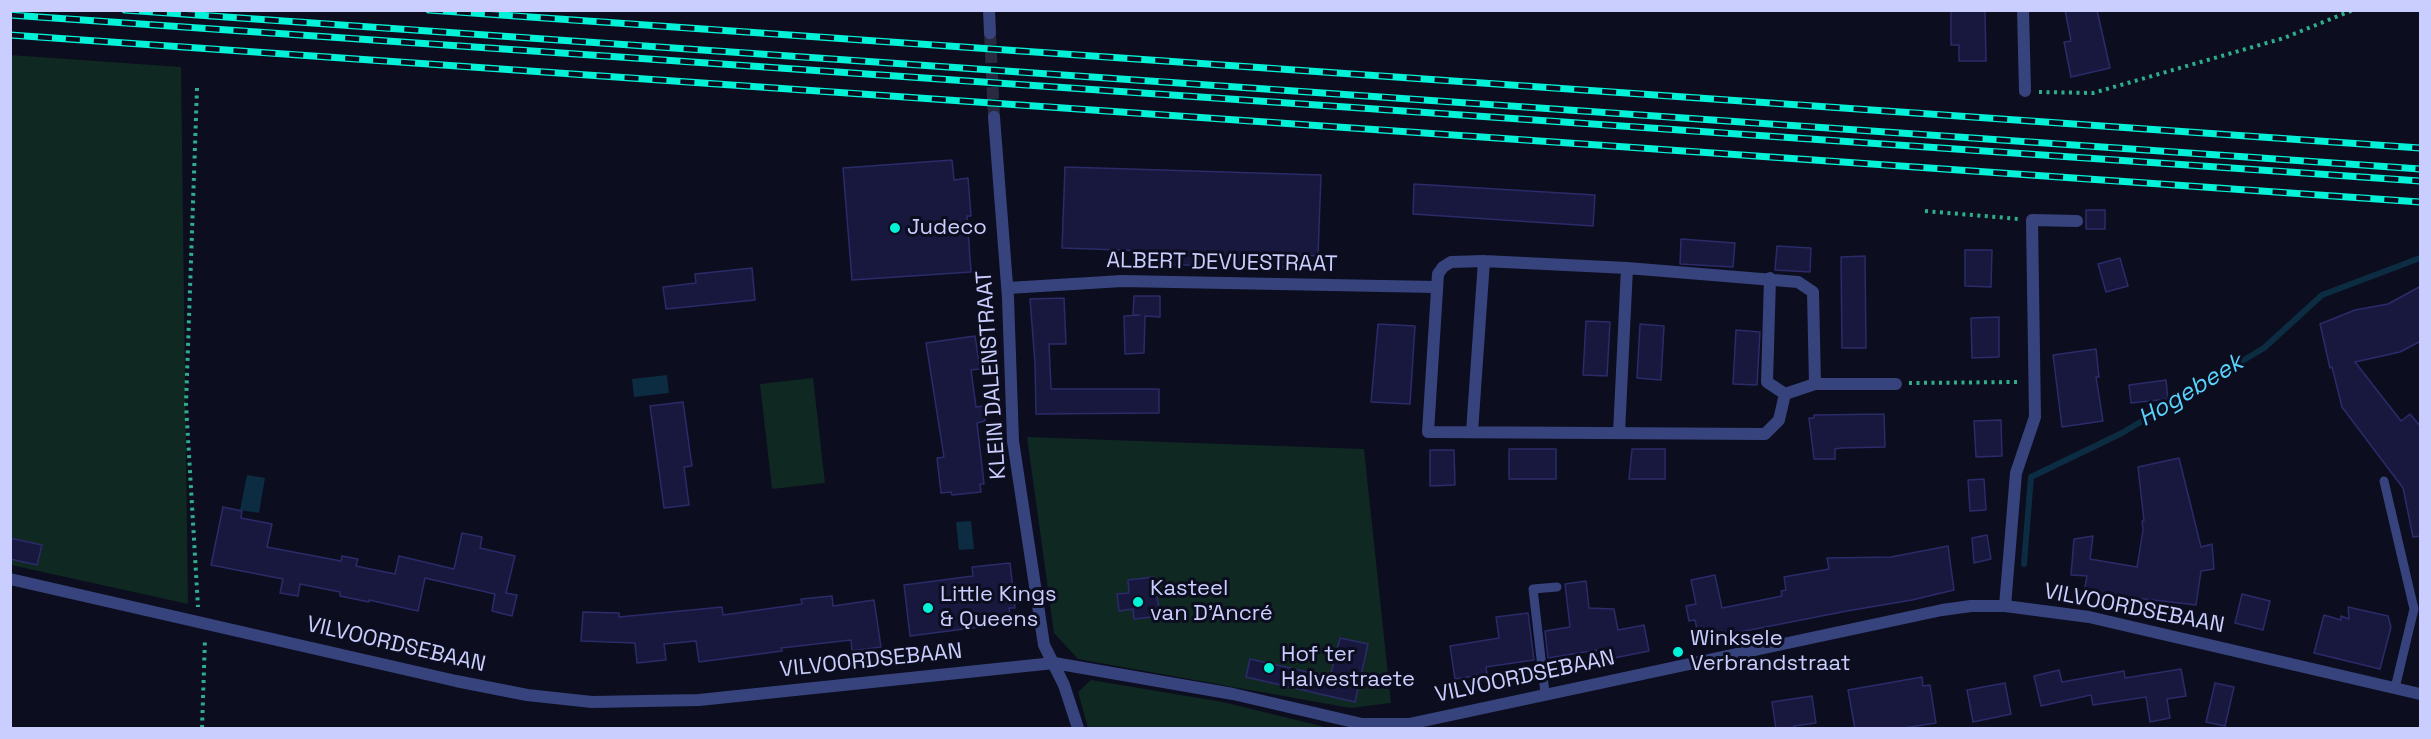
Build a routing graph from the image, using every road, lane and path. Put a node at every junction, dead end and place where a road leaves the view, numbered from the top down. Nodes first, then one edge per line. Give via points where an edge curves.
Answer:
1 (989, 10) edge
2 (2023, 10) edge
3 (2352, 10) edge
4 (990, 33) tunnel mouth
5 (197, 88) dead end
6 (2025, 91) joint
7 (994, 117) tunnel mouth
8 (1925, 210) dead end
9 (2032, 220) junction
10 (2077, 221) dead end
11 (1484, 261) junction
12 (1627, 268) junction
13 (1770, 278) junction
14 (1435, 287) junction
15 (1008, 288) junction
16 (2035, 382) junction
17 (1815, 384) junction
18 (1896, 384) joint
19 (1785, 394) junction
20 (1472, 432) junction
21 (1619, 433) junction
22 (2384, 481) dead end
23 (10, 579) edge
24 (1557, 587) dead end
25 (2005, 606) junction
26 (206, 622) junction
27 (1054, 663) junction
28 (2395, 688) junction
29 (1545, 693) junction
30 (2421, 694) edge
31 (1362, 726) edge
32 (202, 729) edge
33 (1078, 729) edge

1 - 4 street
2 - 6 street
3 - 6 path via 2283,38 2093,93
5 - 26 path via 186,404 196,603
7 - 15 street, KLEIN DALENSTRAAT
8 - 9 path
9 - 10 street
9 - 16 street
11 - 12 street
11 - 14 street via 1451,262 1438,274
11 - 20 street
12 - 13 street
12 - 21 street
13 - 17 street via 1798,282 1813,292
13 - 19 street via 1767,382
14 - 15 street, ALBERT DEVUESTRAAT via 1122,281
14 - 20 street via 1428,432
15 - 27 street, KLEIN DALENSTRAAT via 1013,441 1044,645
16 - 18 path
16 - 25 street via 2035,417 2016,473
17 - 18 street
17 - 19 street
19 - 21 street via 1779,420 1765,434
20 - 21 street
22 - 28 lane via 2414,609
23 - 26 street, VILVOORDSEBAAN
24 - 29 lane via 1533,589
25 - 28 street, VILVOORDSEBAAN via 2089,617
25 - 29 street, VILVOORDSEBAAN via 1942,609
26 - 27 street, VILVOORDSEBAAN via 456,681 527,695 592,702 699,700
26 - 32 path
27 - 31 street, VILVOORDSEBAAN via 1233,694
27 - 33 street, KLEIN DALENSTRAAT
28 - 30 street, VILVOORDSEBAAN
29 - 31 street, VILVOORDSEBAAN via 1409,724

